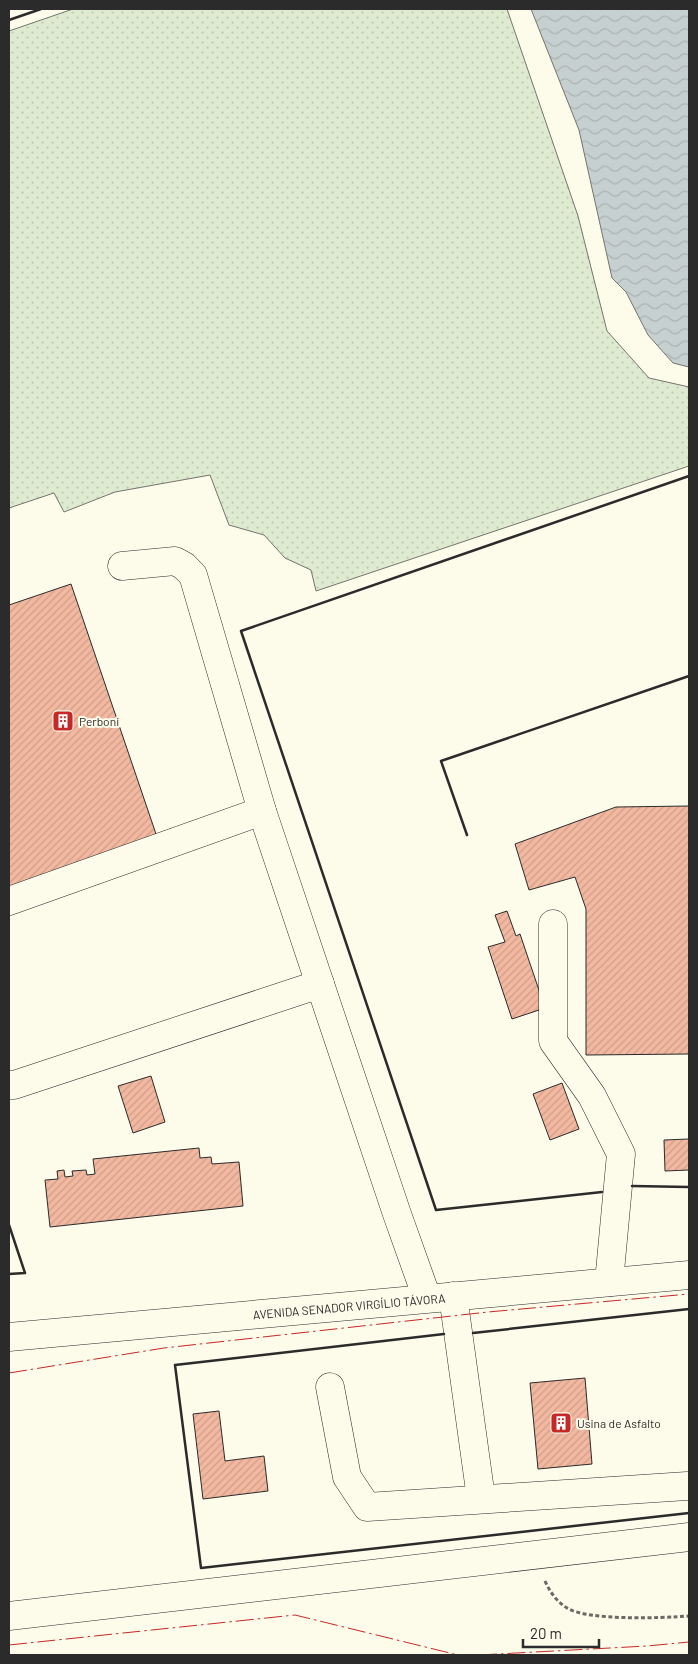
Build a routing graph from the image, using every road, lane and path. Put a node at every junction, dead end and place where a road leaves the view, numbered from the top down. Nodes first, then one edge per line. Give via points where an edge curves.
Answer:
1 (122, 566) dead end
2 (262, 811) junction
3 (9, 901) edge
4 (553, 924) dead end
5 (320, 984) junction
6 (9, 1084) edge
7 (689, 1275) edge
8 (609, 1282) junction
9 (440, 1297) junction
10 (9, 1337) edge
11 (330, 1387) dead end
12 (687, 1486) dead end
13 (481, 1498) junction
14 (689, 1537) edge
15 (535, 1555) junction
16 (9, 1616) edge
17 (689, 1616) edge

1 - 2 main road via 175,561 193,575
2 - 3 main road
2 - 5 main road
4 - 8 main road via 553,1041 592,1096 621,1154
5 - 6 main road
5 - 9 main road via 397,1214
7 - 8 main road, AVENIDA SENADOR VIRGÍLIO TÁVORA
8 - 9 main road, AVENIDA SENADOR VIRGÍLIO TÁVORA
9 - 10 main road, AVENIDA SENADOR VIRGÍLIO TÁVORA
9 - 13 main road
11 - 13 main road via 347,1477 367,1507
12 - 13 main road
14 - 15 main road
15 - 16 main road
15 - 17 path via 551,1593 568,1608 581,1614

